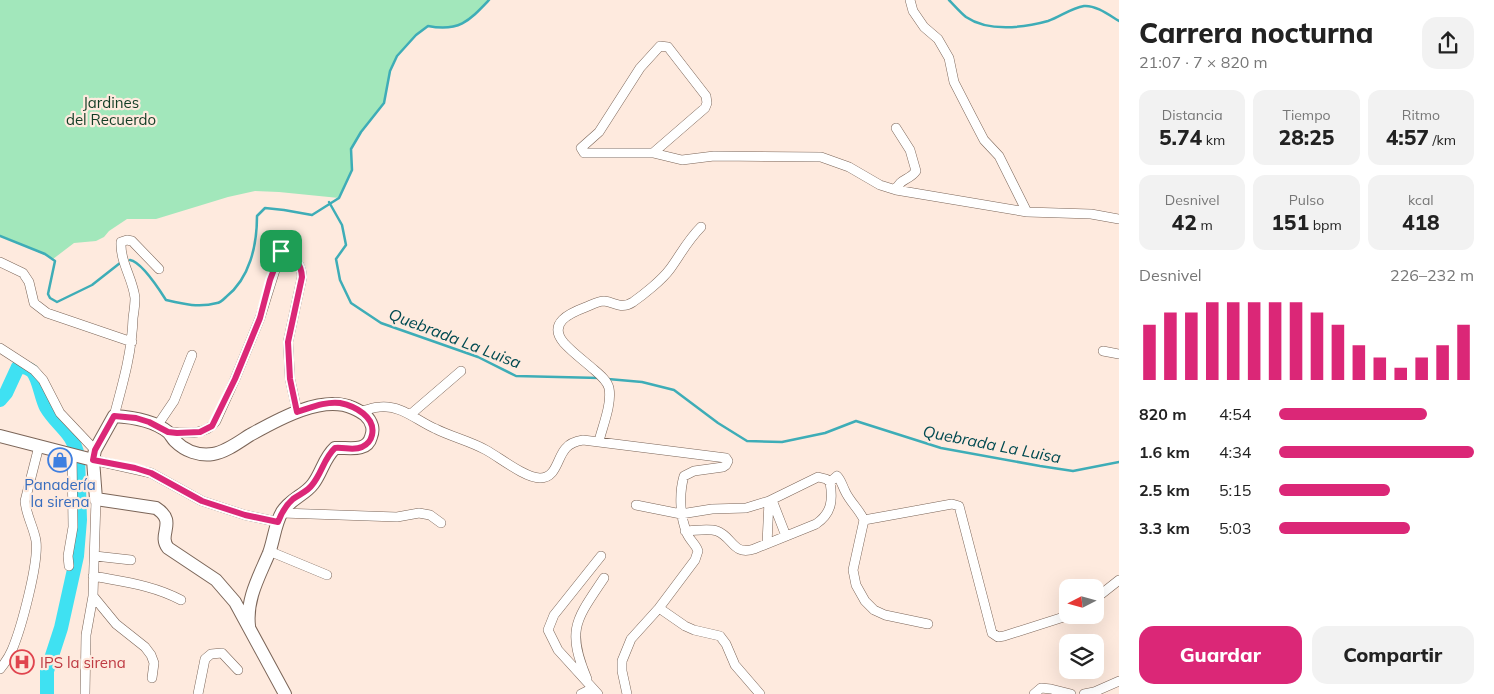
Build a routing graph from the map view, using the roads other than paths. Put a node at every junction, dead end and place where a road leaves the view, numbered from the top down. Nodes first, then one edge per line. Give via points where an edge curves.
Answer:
1 (910, 0) edge
2 (896, 128) dead end
3 (653, 153) junction
4 (896, 190) junction
5 (1026, 212) junction
6 (1119, 219) edge
7 (702, 227) dead end
8 (0, 262) edge
9 (159, 268) dead end
10 (132, 342) junction
11 (0, 348) edge
12 (1103, 351) dead end
13 (1119, 354) edge
14 (192, 355) dead end
15 (461, 371) dead end
16 (297, 412) junction
17 (361, 412) junction
18 (411, 414) junction
19 (114, 416) junction
20 (162, 429) junction
21 (0, 436) edge
22 (599, 441) junction
23 (40, 446) junction
24 (70, 454) junction
25 (91, 456) junction
26 (830, 482) junction
27 (96, 499) junction
28 (770, 500) junction
29 (636, 505) dead end
30 (681, 514) junction
31 (280, 517) junction
32 (864, 520) junction
33 (441, 523) dead end
34 (686, 531) junction
35 (786, 536) junction
36 (767, 544) junction
37 (269, 551) junction
38 (95, 556) junction
39 (601, 556) dead end
40 (131, 560) dead end
41 (69, 566) dead end
42 (327, 575) dead end
43 (93, 576) junction
44 (604, 578) dead end
45 (1119, 580) edge
46 (1104, 592) edge
47 (93, 596) junction
48 (181, 600) dead end
49 (659, 608) junction
50 (1059, 618) edge
51 (928, 624) dead end
52 (249, 626) junction
53 (0, 669) edge
54 (238, 670) dead end
55 (152, 678) dead end
56 (1119, 681) edge
57 (595, 691) edge
58 (85, 694) edge
59 (198, 694) edge
60 (285, 694) edge
61 (581, 694) edge
62 (627, 694) edge
63 (760, 694) edge
64 (1034, 694) edge
65 (1071, 694) edge
66 (1084, 694) edge

1 - 5 street via 913,11 949,58 954,82 972,118 984,140 999,156
2 - 4 street via 910,150 916,171
3 - 3 street via 584,153 581,148 599,132 640,68 664,45 706,96 707,102 705,108
3 - 4 street via 682,160 714,156 821,158 849,167 880,185
4 - 5 street
5 - 6 street via 1091,214
7 - 22 street via 688,240 669,271 628,305 597,302 561,320 559,336 604,378 609,388
8 - 10 street via 23,273 29,282 34,303 47,313
9 - 10 street via 132,241 121,242 135,298
10 - 19 street
11 - 25 street via 34,370 43,380 60,413
12 - 13 street
14 - 20 street
15 - 18 street
16 - 17 street via 339,403
16 - 20 street via 215,454 201,455 188,451
16 - 20 street via 290,379 288,342 302,269 299,262 281,251 260,318 216,421 200,432
17 - 18 street via 380,407
17 - 31 street via 370,420 373,429 371,440 355,449 335,448 328,454 312,486 291,501
18 - 22 street via 539,478 553,472 566,448 573,443
19 - 20 street via 136,418
19 - 25 street
21 - 23 street
22 - 30 street via 726,458 728,461 723,467 694,471 684,476
23 - 24 street
23 - 53 street via 25,501 36,542 36,560 12,650
24 - 25 street
24 - 41 street via 73,526
25 - 27 street
25 - 31 street via 151,473 202,501 245,515
26 - 28 street via 818,477
26 - 32 street via 834,477 840,478
26 - 35 street via 831,500 824,519
27 - 38 street
27 - 52 street via 156,508 164,513 167,520 165,545 216,580 235,602
28 - 30 street via 746,508 706,509
28 - 35 street
28 - 36 street
29 - 30 street
30 - 34 street
31 - 33 street via 338,513 396,517 419,513 430,515
31 - 37 street
32 - 50 street via 952,504 959,506 992,633 1004,636
32 - 51 street via 853,570 856,585 865,601 874,610
34 - 36 street via 716,531 739,550 747,552
34 - 49 street via 697,548 697,555
35 - 36 street
37 - 42 street
37 - 52 street via 250,599
38 - 40 street
38 - 43 street
39 - 57 street via 554,615 548,630 558,650
43 - 47 street
43 - 48 street via 150,587
44 - 57 street via 581,613 575,641 578,659
45 - 46 street
47 - 55 street via 116,624 152,655
47 - 58 street via 86,635
49 - 62 street via 631,639 626,650 622,671
49 - 63 street via 694,630 720,636 735,665
52 - 60 street
54 - 59 street via 222,653 211,654 205,659
56 - 66 street
57 - 61 street
64 - 65 street via 1041,688

